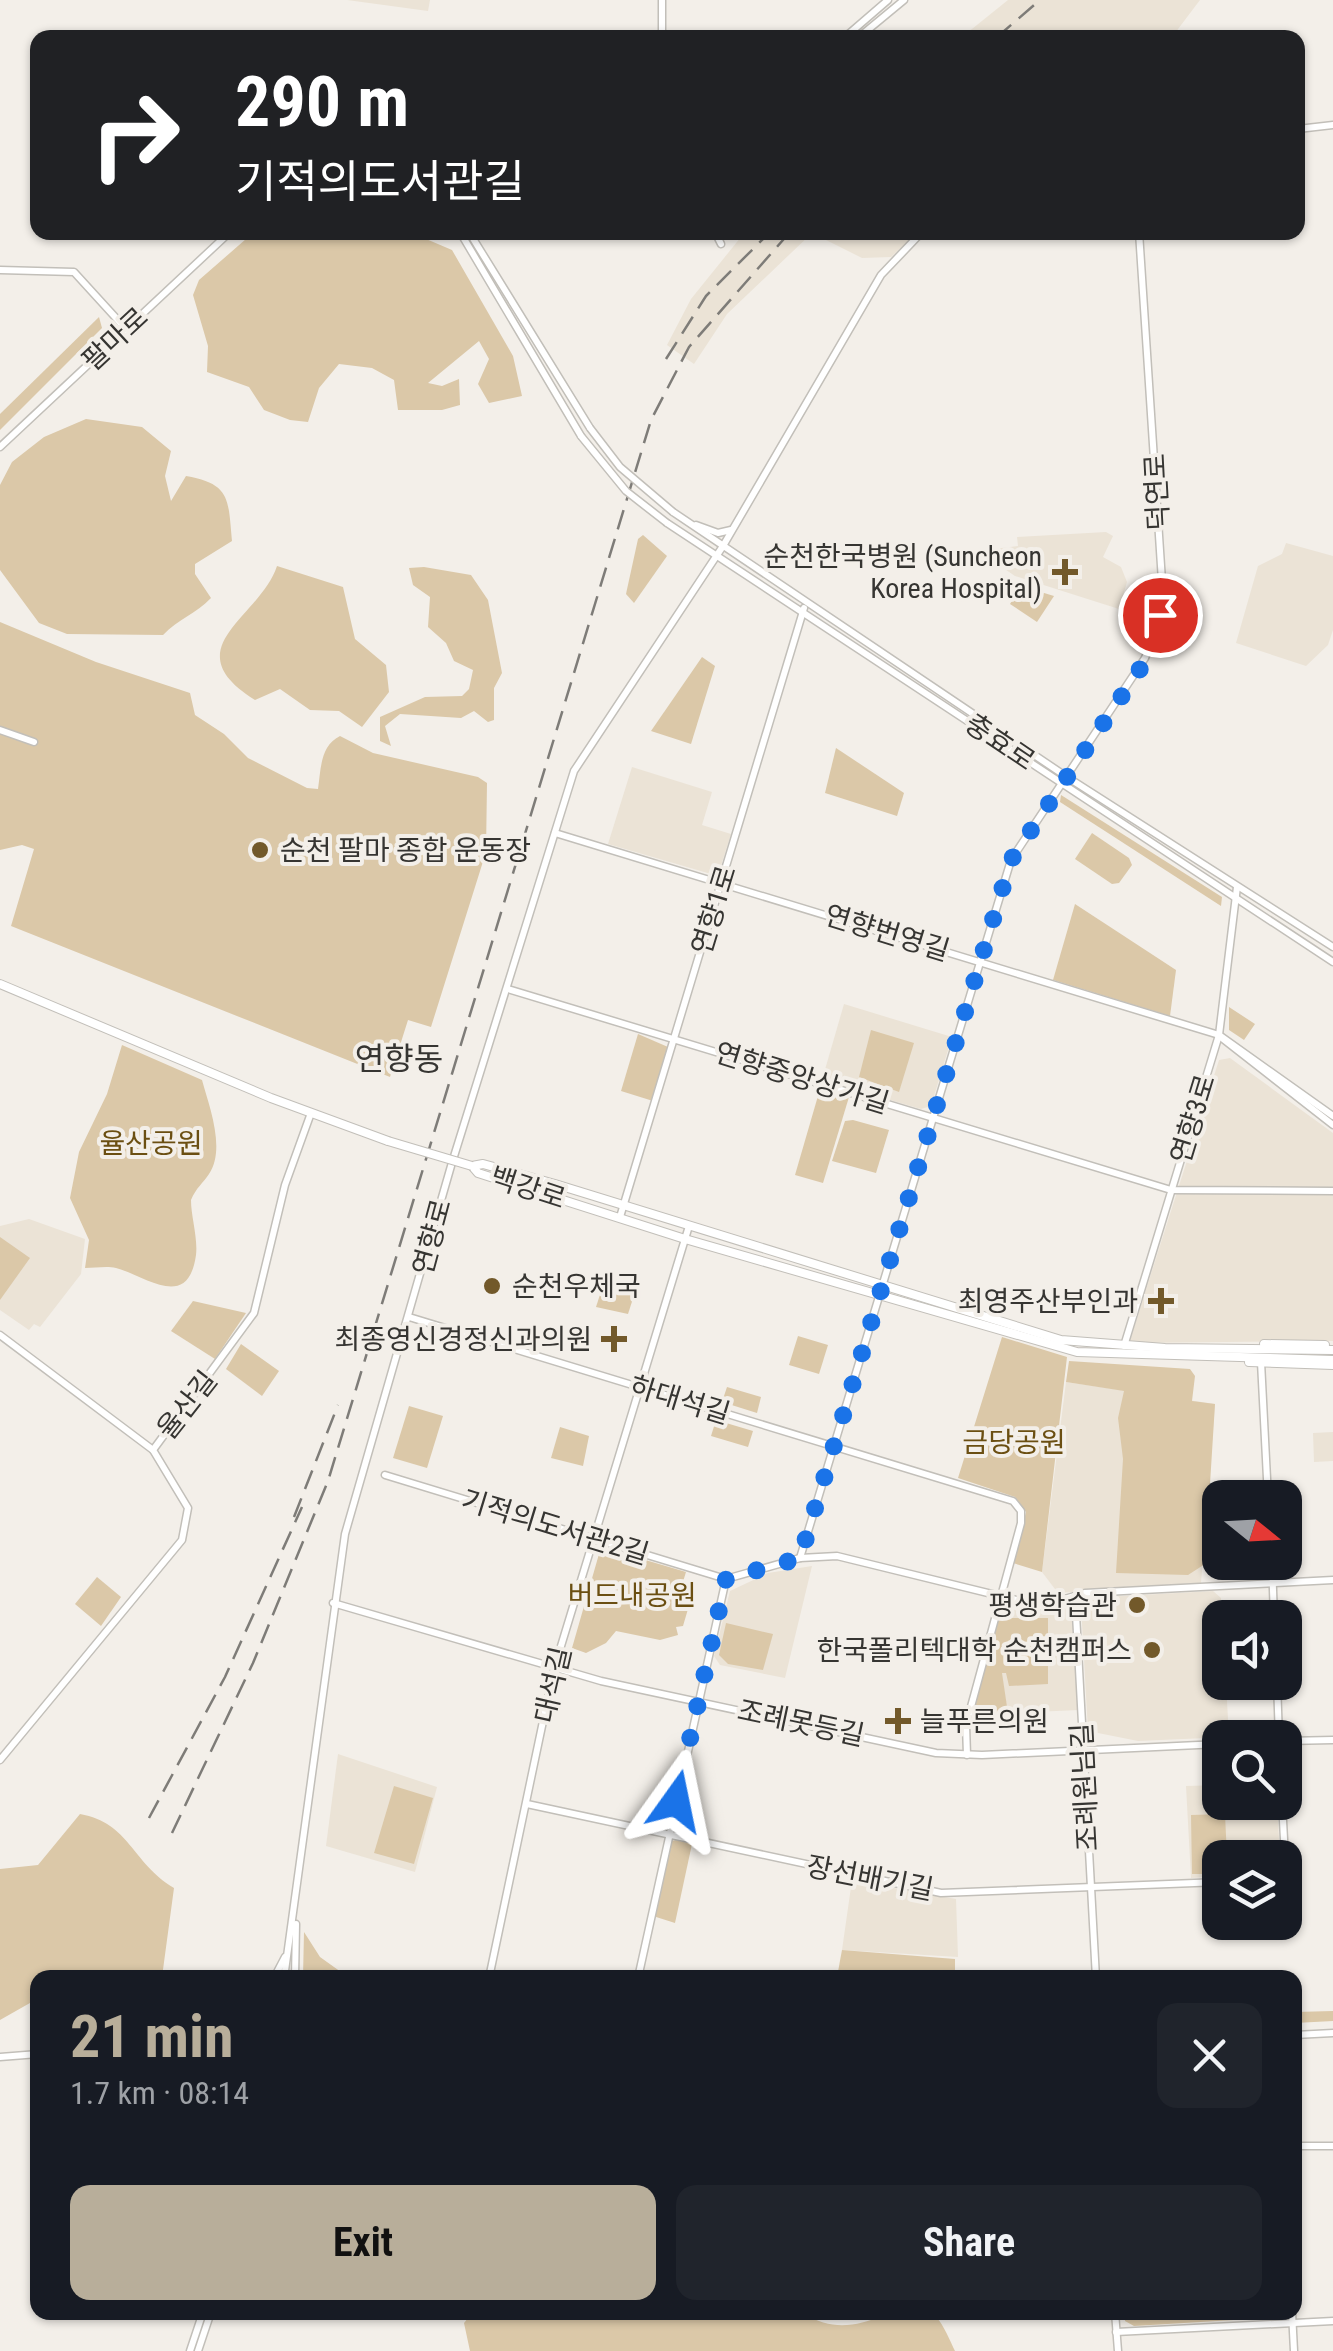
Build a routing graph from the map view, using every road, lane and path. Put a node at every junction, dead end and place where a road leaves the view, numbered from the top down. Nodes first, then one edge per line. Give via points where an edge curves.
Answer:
1 (662, 0) edge
2 (888, 0) edge
3 (904, 0) edge
4 (662, 30) edge
5 (853, 30) edge
6 (868, 30) edge
7 (1333, 124) edge
8 (1305, 129) edge
9 (221, 240) edge
10 (462, 240) edge
11 (474, 240) edge
12 (719, 240) edge
13 (914, 240) edge
14 (1140, 240) edge
15 (721, 244) dead end
16 (0, 270) edge
17 (126, 329) junction
18 (0, 447) edge
19 (690, 524) junction
20 (732, 530) junction
21 (723, 546) junction
22 (716, 554) junction
23 (805, 606) junction
24 (0, 730) edge
25 (34, 742) dead end
26 (1064, 780) junction
27 (555, 834) junction
28 (723, 883) junction
29 (1238, 887) junction
30 (1234, 896) junction
31 (1333, 948) edge
32 (980, 962) junction
33 (1333, 962) edge
34 (0, 984) edge
35 (508, 989) junction
36 (1221, 1021) junction
37 (1219, 1035) junction
38 (674, 1040) junction
39 (1233, 1046) junction
40 (1212, 1057) junction
41 (311, 1113) junction
42 (1333, 1116) edge
43 (932, 1117) junction
44 (1333, 1125) edge
45 (472, 1166) junction
46 (1172, 1190) junction
47 (1333, 1191) edge
48 (624, 1206) junction
49 (620, 1217) junction
50 (688, 1226) junction
51 (684, 1238) junction
52 (879, 1290) junction
53 (409, 1317) junction
54 (0, 1335) edge
55 (1124, 1346) junction
56 (1333, 1347) edge
57 (1165, 1352) junction
58 (1261, 1362) junction
59 (1333, 1363) edge
60 (639, 1388) junction
61 (833, 1446) junction
62 (153, 1450) junction
63 (385, 1475) dead end
64 (1267, 1480) edge
65 (594, 1540) junction
66 (800, 1558) junction
67 (726, 1579) junction
68 (1273, 1580) edge
69 (1333, 1580) edge
70 (1273, 1583) junction
71 (1075, 1596) junction
72 (999, 1598) junction
73 (1273, 1600) edge
74 (333, 1603) junction
75 (554, 1669) junction
76 (698, 1701) junction
77 (1302, 1740) edge
78 (1333, 1740) edge
79 (1202, 1745) edge
80 (1083, 1751) junction
81 (967, 1755) junction
82 (0, 1760) edge
83 (527, 1804) junction
84 (669, 1835) junction
85 (1202, 1883) edge
86 (1091, 1888) junction
87 (294, 1915) junction
88 (288, 1952) junction
89 (278, 1970) edge
90 (285, 1970) edge
91 (295, 1970) edge
92 (492, 1970) edge
93 (640, 1970) edge
94 (1096, 1970) edge
95 (1333, 2034) edge
96 (1302, 2035) edge
97 (30, 2055) edge
98 (0, 2060) edge
99 (1302, 2146) edge
100 (1333, 2146) edge
101 (200, 2320) edge
102 (208, 2320) edge
103 (1115, 2320) edge
104 (1333, 2321) edge
105 (1292, 2323) junction
106 (1116, 2332) junction
107 (190, 2351) edge
108 (198, 2351) edge
109 (1118, 2351) edge
110 (1294, 2351) edge

1 - 4 street
2 - 5 street
3 - 6 street
7 - 8 street
9 - 17 street, 팔마로
10 - 22 street, 충효로, bridge via 582,436 626,491
11 - 19 street, 충효로, bridge via 590,428 634,481
12 - 15 street
13 - 20 street, 연향로 via 881,275
14 - 26 street, 덕연로 via 1160,615 1140,669
16 - 17 street via 74,272
17 - 18 street, 팔마로
19 - 20 street
19 - 21 street, 충효로
20 - 21 street, 연향로
21 - 22 street, 연향로
21 - 23 street, 충효로
22 - 23 street, 충효로
22 - 27 street, 연향로 via 582,752
23 - 26 street, 충효로
23 - 28 street, 연향1로
24 - 25 street
26 - 29 street, 충효로
26 - 30 street, 충효로
26 - 32 street, 덕연로 via 1011,860
27 - 28 street, 연향번영길
27 - 35 street, 연향로
28 - 32 street, 연향번영길
28 - 38 street, 연향1로
29 - 30 street, 연향3로
29 - 31 street, 충효로
30 - 33 street, 충효로
30 - 36 street, 연향3로
32 - 37 street, 연향번영길
32 - 43 street, 덕연로
34 - 41 main road
35 - 38 street, 연향중앙상가길
35 - 53 street, 연향로
36 - 37 street, 연향3로
36 - 39 street
37 - 39 street, 연향번영길
37 - 40 street, 연향3로
38 - 43 street, 연향중앙상가길
38 - 48 street, 연향1로
39 - 40 street
39 - 42 street, 연향번영길
39 - 44 street, 연향번영길
40 - 46 street, 연향3로
41 - 45 main road, bridge
41 - 62 street, 율산길 via 285,1185 254,1313
43 - 46 street, 연향중앙상가길
43 - 52 street, 덕연로
45 - 48 main road, 백강로
45 - 49 main road, 백강로
46 - 47 street, 연향중앙상가길
46 - 55 street, 연향3로
48 - 49 street, 연향1로
48 - 50 main road, 백강로
49 - 51 main road, 백강로
50 - 51 street, 대석길
50 - 52 main road, 백강로
51 - 52 main road, 백강로
51 - 60 street, 대석길
52 - 55 main road, 백강로 via 1062,1340
52 - 57 main road, 백강로 via 1076,1352
52 - 61 street, 덕연로
53 - 60 street, 하대석길
53 - 74 street, 연향로 via 345,1534
54 - 62 street
55 - 57 main road, 백강로
56 - 57 main road, 백강로
57 - 58 main road via 1178,1360
57 - 59 main road, 백강로
58 - 59 main road
58 - 64 street
60 - 61 street, 하대석길
60 - 65 street, 대석길
61 - 66 street, 덕연로
61 - 72 street, 하대석길 via 1013,1501 1021,1512
62 - 82 street, 율산길 via 188,1508 182,1540
63 - 65 street, 기적의도서관2길
65 - 67 street, 기적의도서관2길
65 - 75 street, 대석길
66 - 67 street
66 - 72 street via 844,1557
67 - 76 street
68 - 70 street
69 - 70 street
70 - 71 street
70 - 73 street
71 - 72 street via 1041,1606
71 - 80 street, 조례원님길
72 - 81 street via 966,1726
74 - 75 street, 조례못등길
74 - 87 street, 연향로
75 - 76 street, 조례못등길
75 - 83 street, 대석길
76 - 81 street, 조례못등길
76 - 84 street
77 - 78 street
79 - 80 street, 조례못등길
80 - 81 street, 조례못등길
80 - 86 street, 조례원님길
83 - 84 street, 장선배기길
83 - 92 street, 대석길
84 - 86 street, 장선배기길 via 941,1893
84 - 93 street
85 - 86 street, 장선배기길
86 - 94 street, 조례원님길
87 - 88 street, 연향로
87 - 91 street
88 - 89 street
88 - 90 street, 연향로
95 - 96 street
97 - 98 street
99 - 100 street
101 - 107 street
102 - 108 street
103 - 106 street
104 - 105 street
105 - 106 street
105 - 110 street
106 - 109 street

